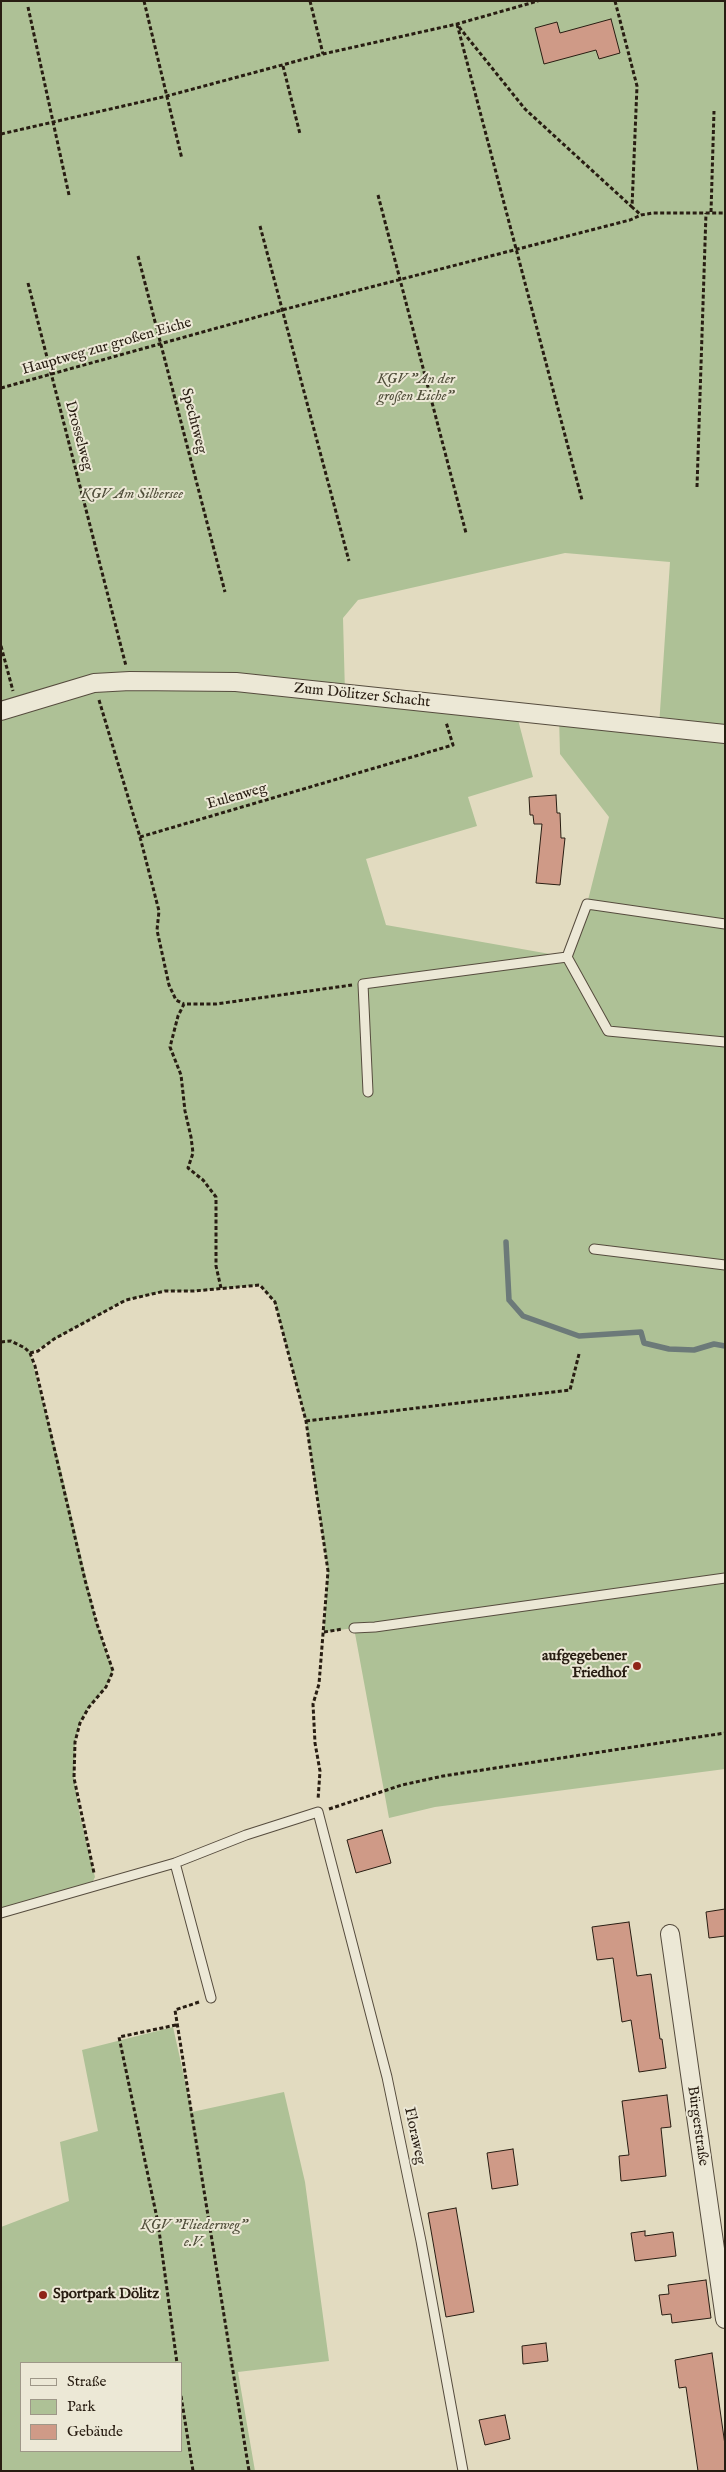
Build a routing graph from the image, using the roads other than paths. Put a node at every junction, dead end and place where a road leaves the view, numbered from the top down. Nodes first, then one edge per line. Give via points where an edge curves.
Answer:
1 (9, 708) edge
2 (725, 734) edge
3 (725, 924) edge
4 (567, 957) junction
5 (725, 1042) edge
6 (368, 1092) dead end
7 (594, 1249) dead end
8 (725, 1265) edge
9 (725, 1578) edge
10 (354, 1628) road end
11 (174, 1863) junction
12 (1, 1913) edge
13 (670, 1934) dead end
14 (211, 1998) road end
15 (725, 2318) edge
16 (463, 2471) edge

1 - 2 street, Zum Dölitzer Schacht via 94,683 236,682
3 - 4 lane via 587,904
4 - 5 lane via 608,1031
4 - 6 lane via 363,984
7 - 8 lane
9 - 10 lane
11 - 12 lane
11 - 14 lane
11 - 16 lane, Floraweg via 318,1812 387,2077
13 - 15 street, Bürgerstraße

